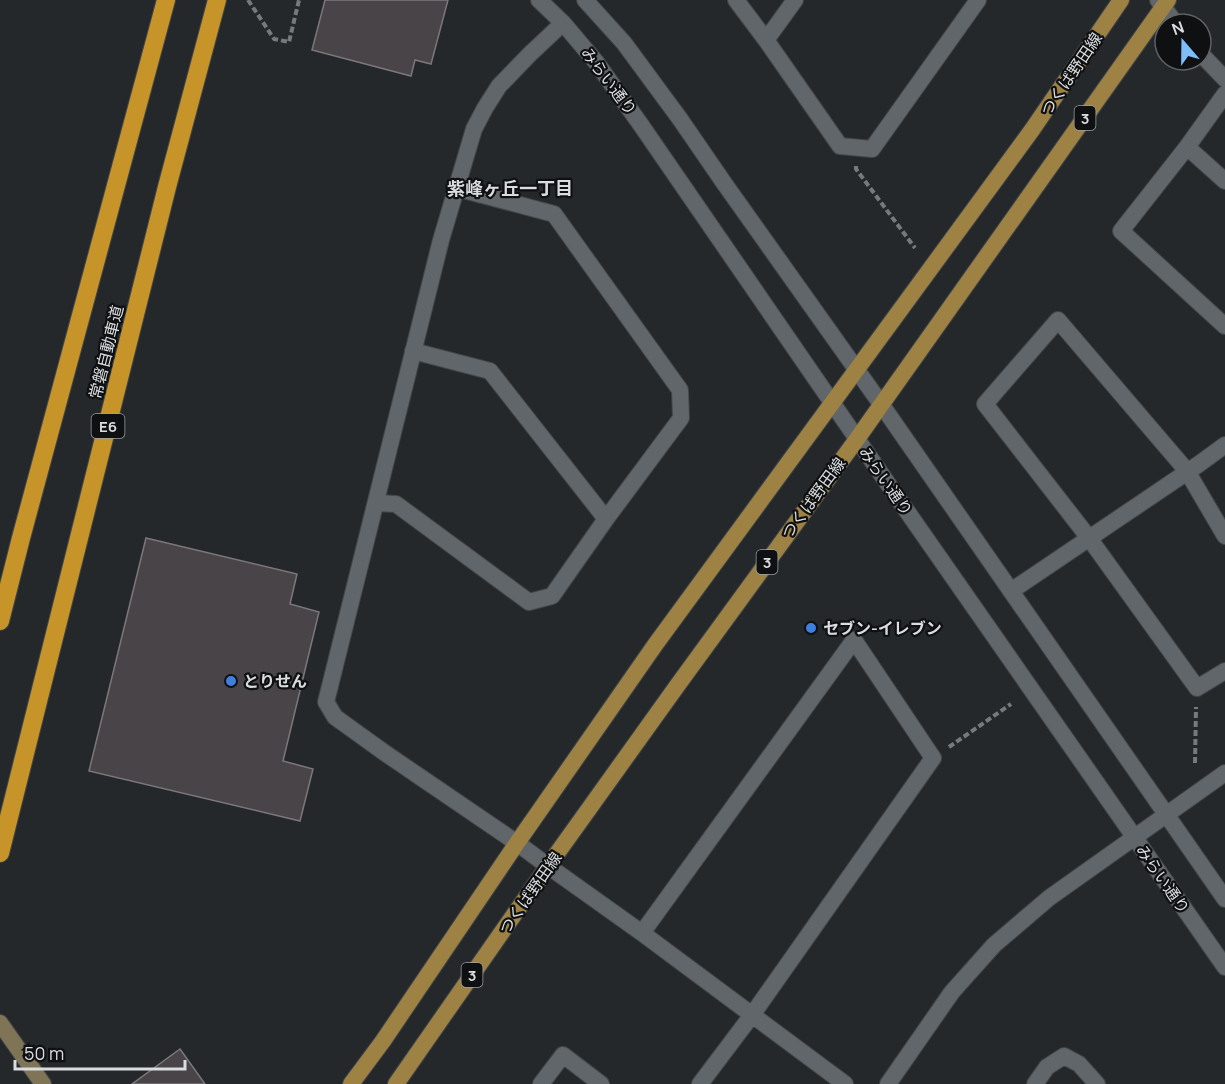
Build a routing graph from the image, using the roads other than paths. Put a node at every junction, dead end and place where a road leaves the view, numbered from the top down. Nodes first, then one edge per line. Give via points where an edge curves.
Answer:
1 (166, 0) edge
2 (217, 0) edge
3 (539, 0) edge
4 (585, 0) edge
5 (736, 0) edge
6 (795, 0) edge
7 (978, 0) edge
8 (1121, 0) edge
9 (1163, 2) edge
10 (563, 23) junction
11 (766, 40) junction
12 (1213, 66) edge
13 (1225, 79) edge
14 (1225, 94) edge
15 (1187, 147) junction
16 (1225, 181) edge
17 (456, 188) junction
18 (1225, 326) edge
19 (413, 351) junction
20 (856, 369) junction
21 (832, 403) junction
22 (881, 404) junction
23 (857, 439) junction
24 (1225, 445) edge
25 (1187, 471) junction
26 (376, 503) junction
27 (606, 519) junction
28 (1225, 536) edge
29 (1089, 538) junction
30 (1011, 591) junction
31 (0, 621) edge
32 (1225, 671) edge
33 (1225, 773) edge
34 (1167, 814) junction
35 (1134, 837) junction
36 (517, 843) junction
37 (0, 853) edge
38 (548, 866) junction
39 (1225, 899) edge
40 (642, 933) junction
41 (1225, 967) edge
42 (752, 1015) junction
43 (3, 1027) edge
44 (43, 1084) edge
45 (351, 1084) edge
46 (396, 1084) edge
47 (541, 1084) edge
48 (601, 1084) edge
49 (700, 1084) edge
50 (845, 1084) edge
51 (888, 1084) edge
52 (1035, 1084) edge
53 (1097, 1084) edge

1 - 31 highway, 常磐自動車道
2 - 37 highway, 常磐自動車道 / E6
3 - 10 street, みらい通り
4 - 20 street, みらい通り via 624,43 680,119
5 - 11 street
6 - 11 street
7 - 11 street via 872,149 840,146
8 - 20 main road, つくば野田線 / 3 via 1032,130
9 - 22 main road, つくば野田線 / 3
10 - 17 street via 499,86 474,129
10 - 21 street, みらい通り via 641,125
12 - 13 street
14 - 15 street
15 - 16 street
15 - 18 street via 1122,231
17 - 19 street
17 - 27 street via 555,214 680,390 681,418
19 - 26 street
19 - 27 street via 490,371
20 - 21 main road, つくば野田線 / 3
20 - 22 street, みらい通り
21 - 23 street, みらい通り
21 - 36 main road, つくば野田線 / 3 via 655,645
22 - 23 main road, つくば野田線 / 3
22 - 30 street, みらい通り
23 - 35 street, みらい通り
23 - 38 main road, つくば野田線 / 3
24 - 25 street
25 - 28 street
25 - 29 street
25 - 29 street via 1058,320 985,404
26 - 27 street via 396,504 529,602 552,596
26 - 36 street via 326,702 335,717
29 - 30 street
29 - 32 street via 1197,688
30 - 34 street, みらい通り
33 - 34 street
34 - 35 street
34 - 39 street, みらい通り
35 - 41 street, みらい通り
35 - 51 street via 1049,898 994,945 952,992
36 - 38 street
36 - 45 main road, つくば野田線 / 3
38 - 40 street
38 - 46 main road, つくば野田線 / 3
40 - 42 street
40 - 42 street via 854,640 933,758
42 - 49 street
42 - 50 street
43 - 44 main road
47 - 48 street via 562,1055
52 - 53 street via 1047,1067 1064,1056 1079,1064

